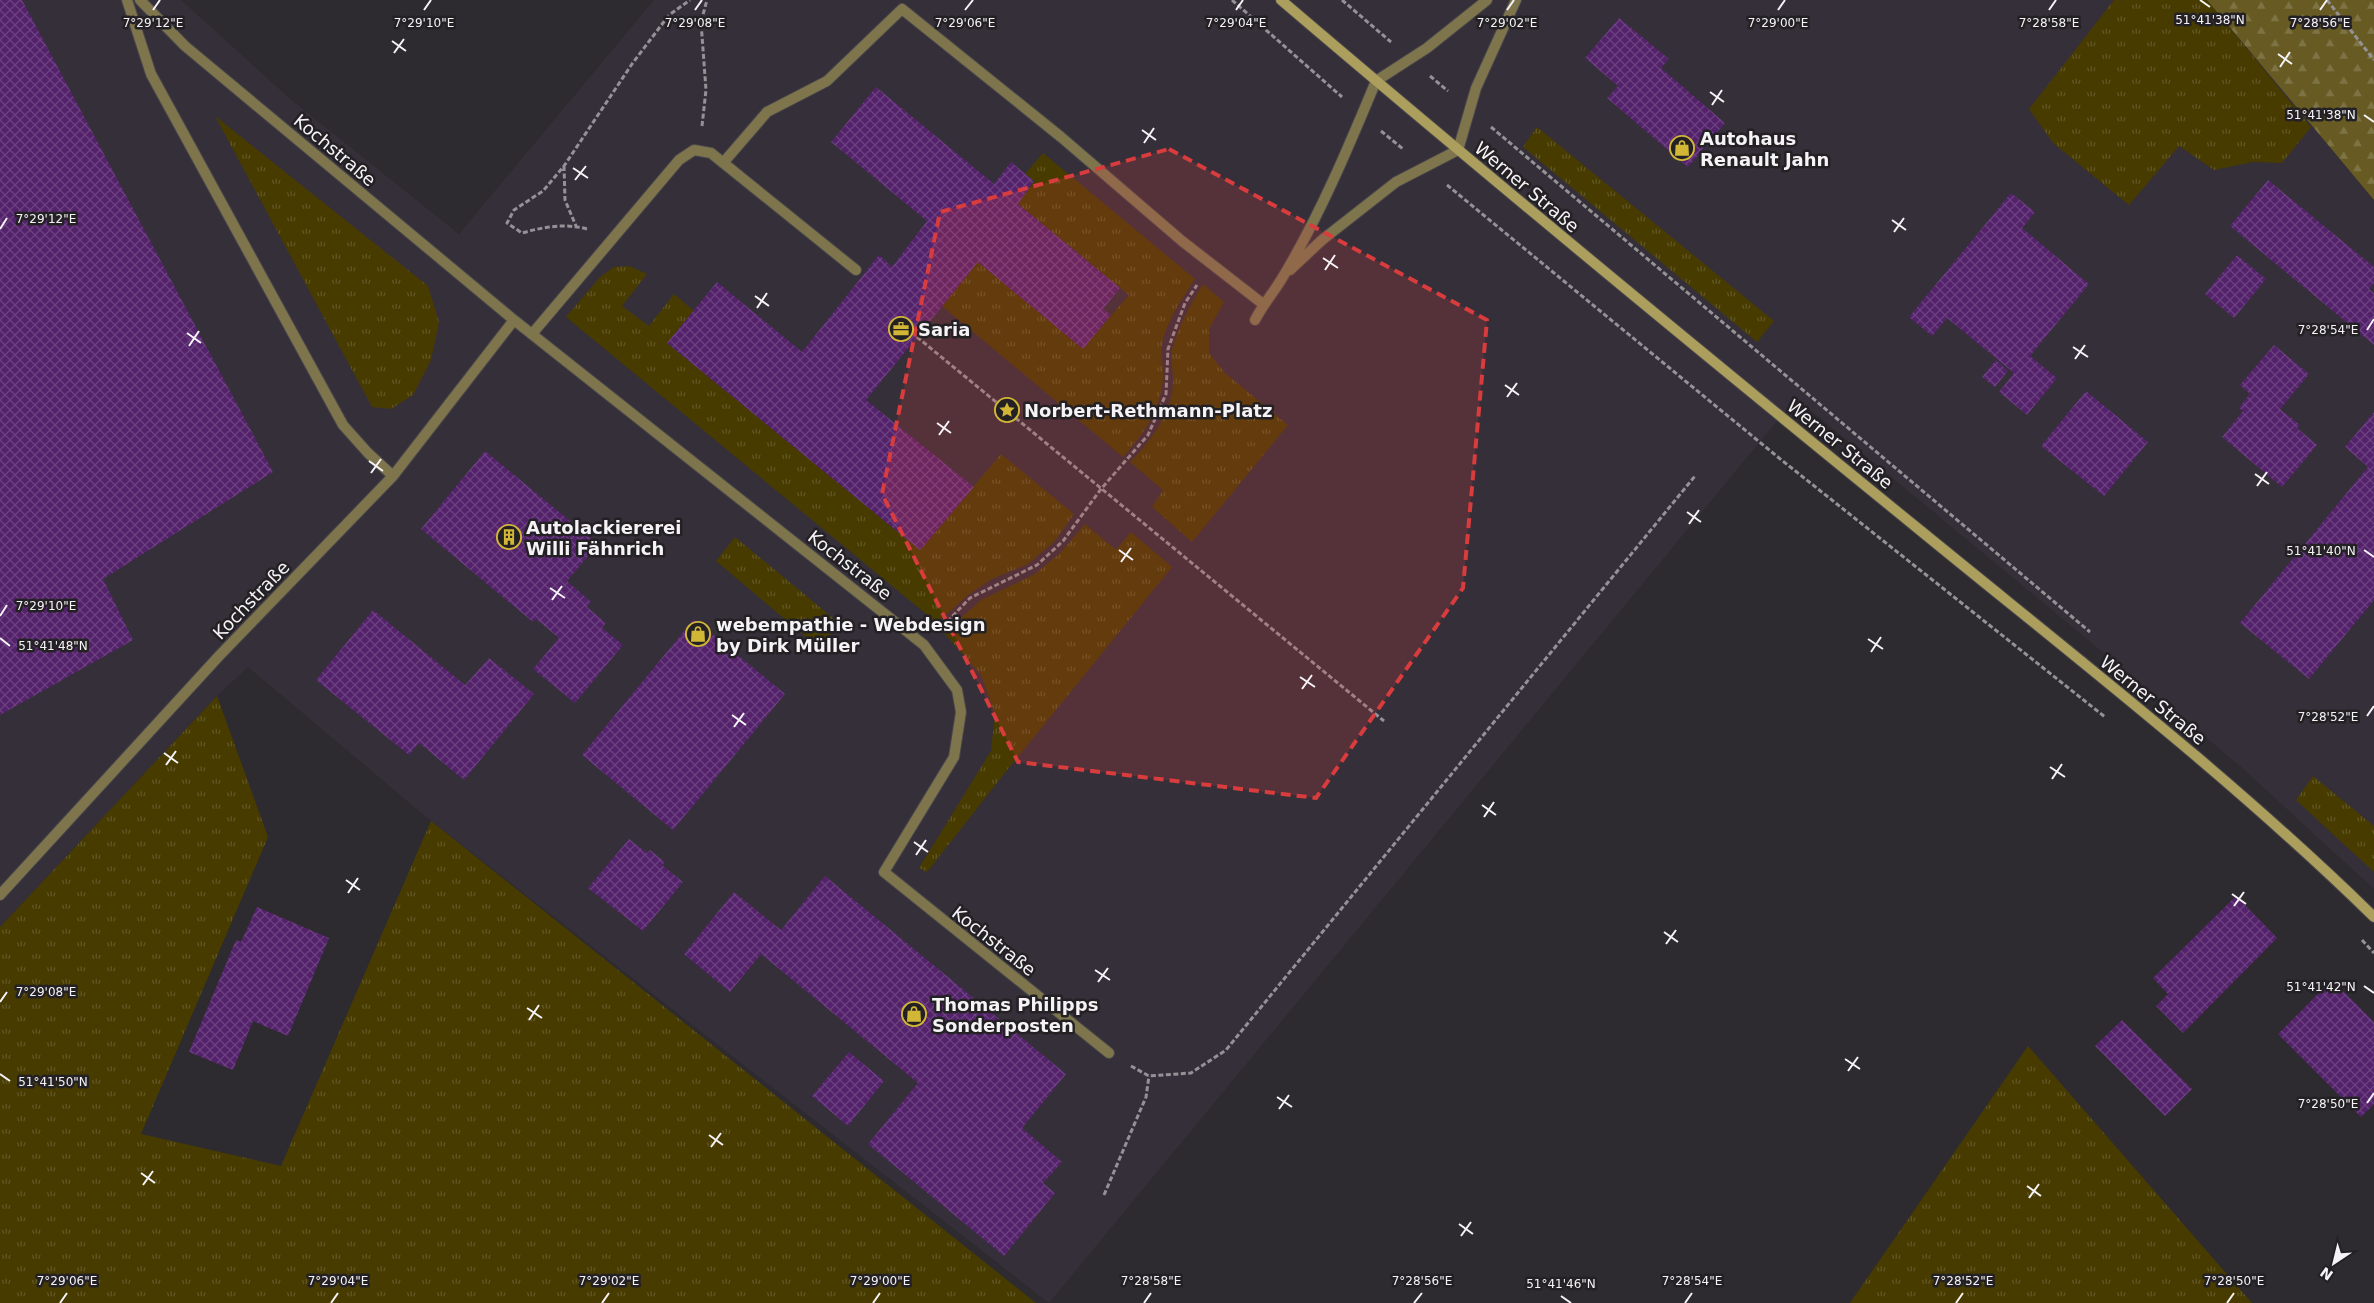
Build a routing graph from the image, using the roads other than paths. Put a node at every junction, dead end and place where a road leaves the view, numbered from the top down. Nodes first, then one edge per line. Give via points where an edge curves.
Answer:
1 (127, 0) edge
2 (140, 0) edge
3 (1281, 0) edge
4 (1487, 0) edge
5 (1516, 0) edge
6 (1376, 81) junction
7 (1458, 150) junction
8 (723, 163) junction
9 (856, 270) dead end
10 (1284, 276) junction
11 (1263, 304) junction
12 (514, 320) junction
13 (1254, 320) dead end
14 (532, 334) junction
15 (393, 476) junction
16 (0, 895) edge
17 (2374, 917) edge
18 (1109, 1053) road end

1 - 15 street via 151,74 343,425
2 - 12 street, Kochstraße via 185,46
3 - 6 main road, Werner Straße
4 - 6 street via 1428,48
5 - 7 street via 1476,88
6 - 7 main road, Werner Straße
6 - 10 street via 1352,140
7 - 10 street via 1396,182 1322,240
7 - 17 main road, Werner Straße via 2228,782
8 - 9 street
8 - 11 street via 767,112 827,81 902,9
8 - 14 street via 711,153 694,150 680,160
10 - 11 street
11 - 13 street
12 - 14 street, Kochstraße
12 - 15 street, Kochstraße
14 - 18 street, Kochstraße via 924,646 957,690 961,712 954,757 884,872
15 - 16 street, Kochstraße via 220,656

